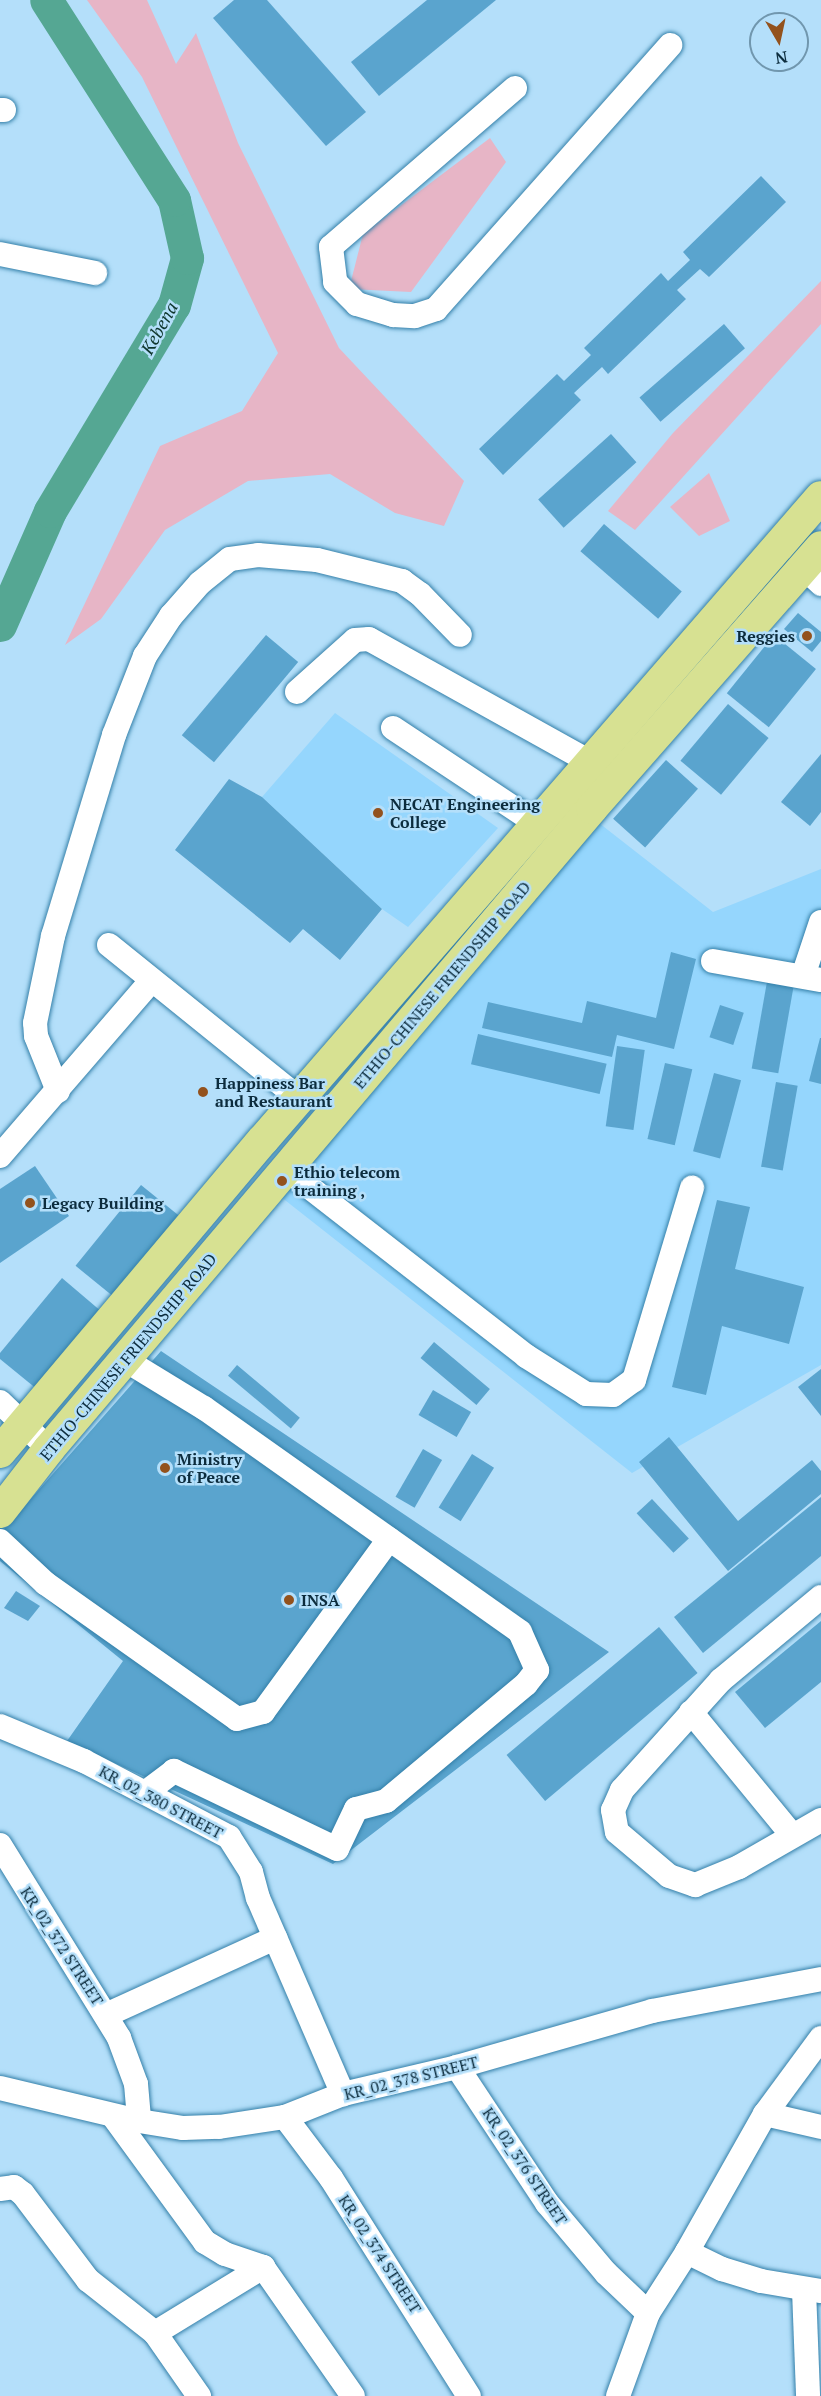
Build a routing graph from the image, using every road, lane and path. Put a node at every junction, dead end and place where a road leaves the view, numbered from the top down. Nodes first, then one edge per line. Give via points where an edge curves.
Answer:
1 (670, 45) dead end
2 (515, 88) dead end
3 (0, 254) edge
4 (95, 273) dead end
5 (821, 497) edge
6 (815, 566) edge
7 (460, 635) dead end
8 (297, 692) dead end
9 (393, 728) dead end
10 (592, 763) junction
11 (580, 798) junction
12 (539, 825) junction
13 (821, 922) edge
14 (109, 945) dead end
15 (713, 962) dead end
16 (812, 978) edge
17 (151, 981) junction
18 (58, 1091) junction
19 (300, 1099) junction
20 (0, 1156) edge
21 (286, 1169) junction
22 (692, 1188) dead end
23 (127, 1360) junction
24 (0, 1402) edge
25 (21, 1426) junction
26 (49, 1449) junction
27 (0, 1452) edge
28 (0, 1512) edge
29 (389, 1539) junction
30 (0, 1541) edge
31 (821, 1597) edge
32 (691, 1712) junction
33 (0, 1726) edge
34 (146, 1792) junction
35 (821, 1820) edge
36 (792, 1834) junction
37 (0, 1845) edge
38 (275, 1938) junction
39 (821, 1979) edge
40 (106, 2015) junction
41 (821, 2038) edge
42 (457, 2067) junction
43 (0, 2088) edge
44 (343, 2094) junction
45 (765, 2114) junction
46 (113, 2116) junction
47 (285, 2117) junction
48 (139, 2121) junction
49 (821, 2127) edge
50 (0, 2189) edge
51 (687, 2252) junction
52 (263, 2267) junction
53 (813, 2291) edge
54 (648, 2313) junction
55 (155, 2333) junction
56 (199, 2396) edge
57 (353, 2396) edge
58 (470, 2396) edge
59 (618, 2396) edge
60 (808, 2396) edge

1 - 2 street via 436,309 415,316 393,315 357,304 335,282 331,247
3 - 4 street
5 - 10 main road, ETHIO-CHINESE FRIENDSHIP ROAD
6 - 11 main road, ETHIO-CHINESE FRIENDSHIP ROAD
7 - 18 street via 402,581 317,560 258,555 230,559 200,583 171,616 145,656 114,735 53,936 36,1036
8 - 10 street via 355,640 369,639
9 - 12 street
10 - 11 main road, ETHIO-CHINESE FRIENDSHIP ROAD
11 - 12 main road, ETHIO-CHINESE FRIENDSHIP ROAD
11 - 21 main road, ETHIO-CHINESE FRIENDSHIP ROAD
12 - 19 main road, ETHIO-CHINESE FRIENDSHIP ROAD
13 - 16 street
14 - 17 street
15 - 16 street
17 - 18 street
17 - 19 street
18 - 20 street
19 - 25 main road, ETHIO-CHINESE FRIENDSHIP ROAD
21 - 22 street via 526,1356 586,1394 613,1395 634,1380
21 - 23 main road, ETHIO-CHINESE FRIENDSHIP ROAD
23 - 26 main road, ETHIO-CHINESE FRIENDSHIP ROAD
23 - 29 street via 204,1408
24 - 25 street
25 - 26 street
25 - 27 main road, ETHIO-CHINESE FRIENDSHIP ROAD
26 - 28 main road, ETHIO-CHINESE FRIENDSHIP ROAD
29 - 30 street via 263,1712 237,1719 45,1583
29 - 34 street via 520,1632 537,1670 526,1684 386,1801 356,1809 337,1849 174,1771
31 - 32 street via 722,1680
32 - 36 street
32 - 36 street via 622,1790 613,1810 617,1832 669,1876 695,1885 739,1867
33 - 34 street, KR_02_380 STREET
34 - 38 street, KR_02_380 STREET via 229,1837 251,1872
35 - 36 street
37 - 40 street, KR_02_372 STREET
38 - 40 street, KR_02_372 STREET
38 - 44 street, KR_02_380 STREET
39 - 42 street, KR_02_378 STREET via 652,2011
40 - 48 street, KR_02_372 STREET via 129,2062
41 - 45 street
42 - 44 street, KR_02_378 STREET
42 - 54 street, KR_02_376 STREET via 547,2203 606,2273
43 - 46 street, KR_02_378 STREET
44 - 47 street, KR_02_378 STREET
45 - 49 street
45 - 51 street
46 - 48 street, KR_02_378 STREET
46 - 52 street via 205,2242 225,2254
47 - 48 street, KR_02_378 STREET via 183,2128
47 - 58 street, KR_02_374 STREET via 331,2178
50 - 55 street via 14,2187 23,2194 88,2280
51 - 53 street via 722,2269
51 - 54 street
52 - 55 street
52 - 57 street
53 - 60 street
54 - 59 street
55 - 56 street

